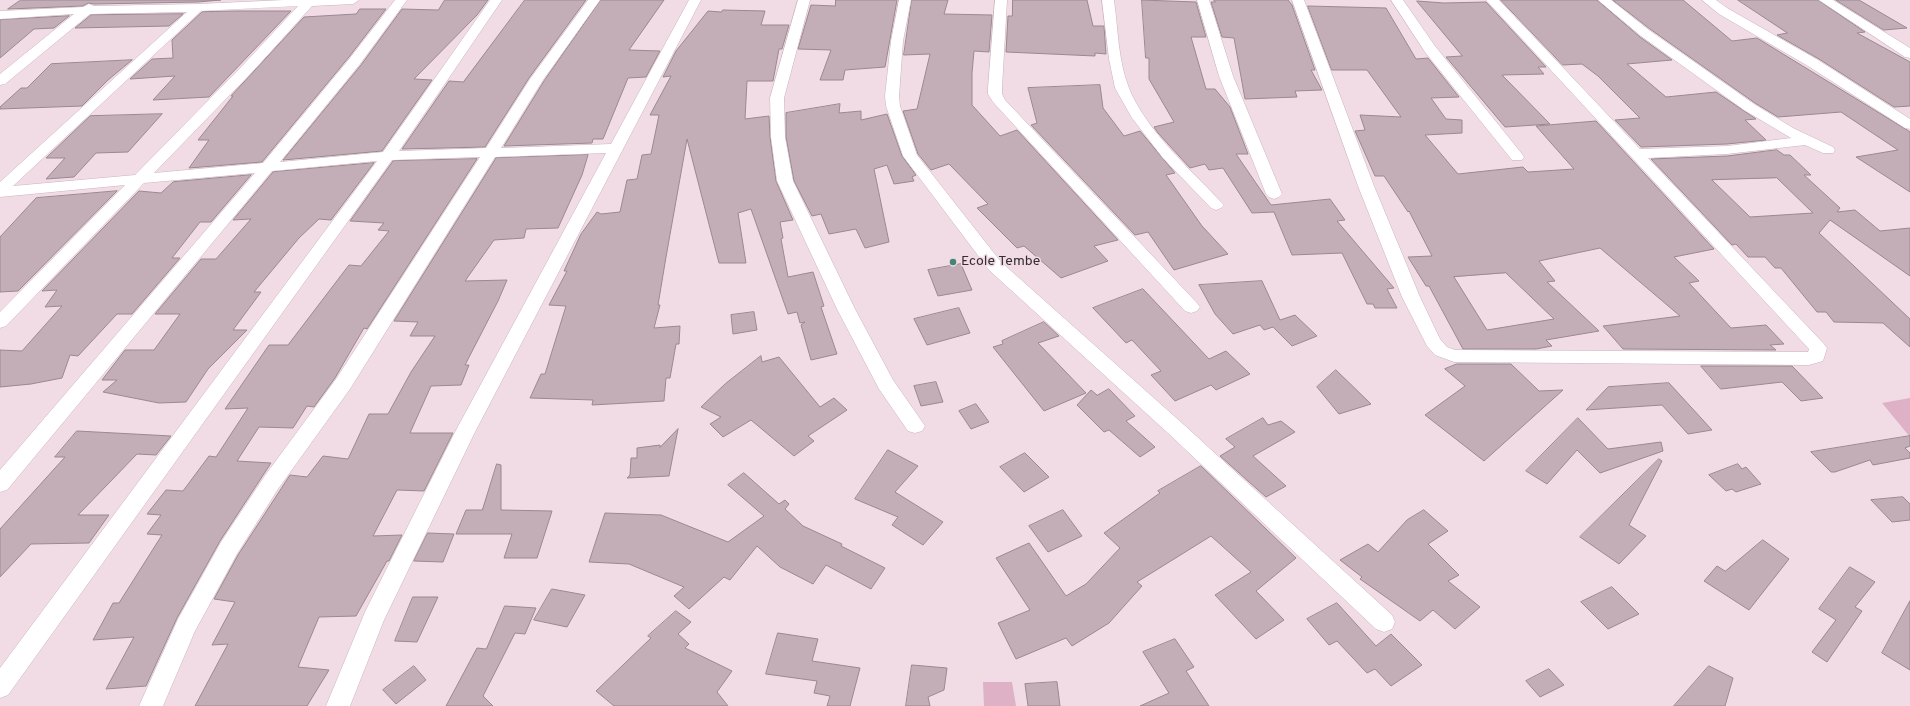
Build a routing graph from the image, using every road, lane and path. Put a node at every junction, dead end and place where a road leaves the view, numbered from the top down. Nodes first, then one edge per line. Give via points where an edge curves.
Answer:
1 (99, 0) edge
2 (353, 0) edge
3 (401, 0) edge
4 (496, 0) edge
5 (594, 0) edge
6 (695, 0) edge
7 (804, 0) edge
8 (905, 0) edge
9 (1001, 0) edge
10 (1108, 0) edge
11 (1203, 0) edge
12 (1298, 0) edge
13 (1397, 0) edge
14 (1492, 0) edge
15 (1604, 0) edge
16 (1708, 0) edge
17 (1825, 0) edge
18 (310, 1) edge
19 (193, 5) edge
20 (86, 10) junction
21 (0, 15) edge
22 (1910, 54) edge
23 (0, 81) edge
24 (1910, 126) edge
25 (1808, 140) junction
26 (616, 148) junction
27 (1828, 150) dead end
28 (491, 153) junction
29 (1636, 154) junction
30 (388, 156) junction
31 (1517, 157) dead end
32 (267, 168) junction
33 (140, 179) junction
34 (0, 191) edge
35 (1274, 194) dead end
36 (1216, 205) dead end
37 (1191, 307) dead end
38 (0, 322) edge
39 (915, 426) dead end
40 (0, 484) edge
41 (1384, 622) dead end
42 (0, 687) edge
43 (151, 706) edge
44 (338, 706) edge

1 - 20 street
2 - 18 street
3 - 32 street via 355,61
4 - 30 street
5 - 28 street via 537,79
6 - 26 street
7 - 39 street via 777,98 778,137 785,181 853,322 886,384
8 - 41 street via 897,41 893,106 910,156 977,244 995,266
9 - 37 street via 994,88 998,98 1057,165
10 - 36 street via 1115,59 1122,88 1168,156
11 - 35 street via 1226,76
12 - 29 street via 1366,186 1411,297 1433,342 1441,352 1454,356 1809,359 1818,356 1818,348
13 - 31 street via 1430,49
14 - 29 street
15 - 25 street via 1645,33 1749,107
16 - 24 street via 1723,12 1794,52
17 - 22 street
18 - 19 street
18 - 33 street
19 - 20 street
19 - 34 street
20 - 21 street
20 - 23 street
25 - 27 street
25 - 29 street via 1727,150
26 - 28 street
26 - 44 street via 465,432 373,619
28 - 30 street
28 - 43 street via 343,384 271,483 229,548 186,626
30 - 32 street
30 - 42 street
32 - 33 street
32 - 40 street
33 - 34 street
33 - 38 street

